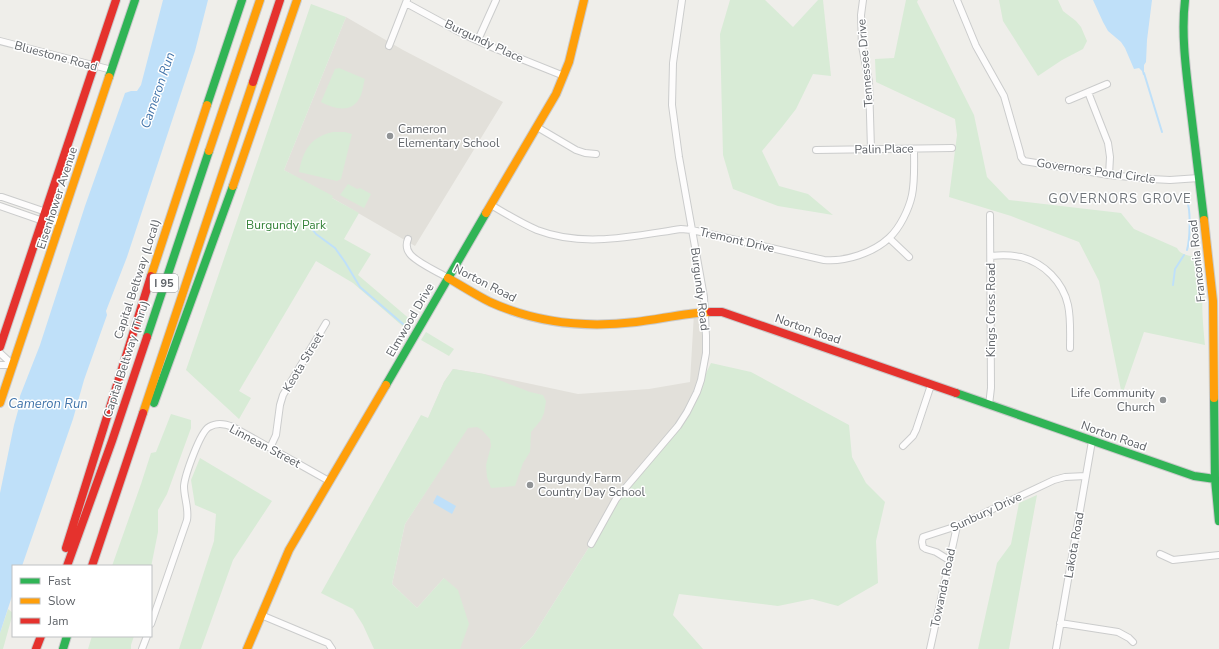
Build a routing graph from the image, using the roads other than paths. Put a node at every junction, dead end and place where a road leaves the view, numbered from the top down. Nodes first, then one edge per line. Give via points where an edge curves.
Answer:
1 (116, 0) edge
2 (135, 0) edge
3 (242, 0) edge
4 (260, 0) edge
5 (280, 0) edge
6 (297, 0) edge
7 (496, 0) edge
8 (584, 0) edge
9 (682, 0) edge
10 (862, 0) edge
11 (957, 0) edge
12 (1185, 0) edge
13 (407, 2) edge
14 (478, 40) junction
15 (0, 41) edge
16 (389, 46) dead end
17 (95, 66) junction
18 (112, 70) junction
19 (564, 76) junction
20 (1108, 84) dead end
21 (1088, 92) junction
22 (1069, 100) dead end
23 (537, 127) junction
24 (952, 148) dead end
25 (871, 149) junction
26 (914, 149) junction
27 (816, 150) dead end
28 (596, 154) dead end
29 (1109, 175) junction
30 (1199, 178) junction
31 (0, 197) edge
32 (491, 205) junction
33 (0, 206) edge
34 (46, 212) junction
35 (990, 215) dead end
36 (43, 221) junction
37 (61, 222) junction
38 (692, 230) junction
39 (889, 238) junction
40 (408, 239) dead end
41 (991, 256) junction
42 (908, 257) dead end
43 (448, 278) junction
44 (705, 312) junction
45 (326, 324) dead end
46 (0, 347) edge
47 (1070, 348) dead end
48 (0, 353) edge
49 (0, 365) edge
50 (13, 365) junction
51 (931, 385) junction
52 (0, 403) edge
53 (989, 405) junction
54 (1092, 441) junction
55 (903, 446) dead end
56 (270, 448) junction
57 (1086, 476) junction
58 (1214, 480) junction
59 (329, 481) junction
60 (115, 498) junction
61 (1219, 521) edge
62 (957, 526) junction
63 (591, 544) dead end
64 (1160, 554) dead end
65 (1219, 555) edge
66 (949, 560) junction
67 (60, 565) edge
68 (67, 565) edge
69 (92, 565) edge
70 (261, 615) junction
71 (152, 621) edge
72 (1060, 623) junction
73 (40, 637) edge
74 (68, 637) edge
75 (147, 637) edge
76 (1133, 642) dead end
77 (35, 649) edge
78 (63, 649) edge
79 (142, 649) edge
80 (247, 649) edge
81 (332, 649) edge
82 (930, 649) edge
83 (1056, 649) edge

1 - 17 main road, Eisenhower Avenue
2 - 18 main road, Eisenhower Avenue
3 - 67 main road, Capital Beltway (Local) / I 95 via 163,236
4 - 68 main road, Capital Beltway (Thru) / I 95 via 112,441
5 - 60 main road, I 95
6 - 60 main road, I 95 via 187,315
7 - 14 street
8 - 19 main road, Elmwood Drive via 573,50
9 - 38 street, Burgundy Road via 673,63 672,105
10 - 25 street, Tennessee Drive via 862,46 869,82
11 - 29 street, Governors Pond Circle via 976,46 1004,96 1024,161
12 - 30 main road, Franconia Road via 1184,43
13 - 14 street, Burgundy Place
13 - 16 street
14 - 19 street, Burgundy Place
15 - 17 street, Bluestone Road
17 - 18 street, Bluestone Road
17 - 34 main road, Eisenhower Avenue
18 - 37 main road, Eisenhower Avenue
19 - 23 main road, Elmwood Drive
20 - 21 street
21 - 22 street
21 - 29 street via 1108,143
23 - 28 street via 576,150
23 - 32 main road, Elmwood Drive
24 - 26 street, Palin Place
25 - 26 street, Palin Place
25 - 27 street, Palin Place
26 - 39 street, Tremont Drive via 914,185 910,204
29 - 30 street, Governors Pond Circle via 1162,180
30 - 58 main road, Franconia Road via 1214,308
31 - 34 street
32 - 38 street, Tremont Drive via 538,230 574,239 607,239 680,229
32 - 43 main road, Elmwood Drive
33 - 36 street
34 - 36 main road, Eisenhower Avenue
34 - 37 street
35 - 41 street, Kings Cross Road
36 - 37 street
36 - 46 main road, Eisenhower Avenue
37 - 50 main road, Eisenhower Avenue
38 - 39 street, Tremont Drive via 830,261 862,254
38 - 44 street, Burgundy Road
39 - 42 street
40 - 43 street, Norton Road via 406,243 411,255
41 - 47 street via 1028,259 1044,267 1055,279 1068,305
41 - 53 street, Kings Cross Road
43 - 44 main road, Norton Road via 505,308 532,318 560,323 615,324
43 - 59 main road, Elmwood Drive
44 - 51 main road, Norton Road via 728,314
44 - 63 street, Burgundy Road via 706,353 701,380 688,412 616,498
45 - 56 street, Keota Street via 283,395 276,435
48 - 50 street
49 - 50 street
50 - 52 main road, Eisenhower Avenue
51 - 53 main road, Norton Road
51 - 55 street via 916,430
53 - 54 main road, Norton Road
54 - 57 street, Lakota Road
54 - 58 main road, Norton Road via 1194,476
56 - 59 street, Linnean Street
56 - 71 street, Linnean Street via 239,429 223,424 208,427 202,435 185,480 187,520
57 - 62 street, Sunbury Drive via 1054,480
57 - 72 street, Lakota Road
58 - 61 main road, Franconia Road
59 - 70 main road, Elmwood Drive via 289,550
60 - 69 main road, I 95
62 - 66 street, Towanda Road
62 - 66 street, Sunbury Drive via 923,537 923,547
64 - 65 street via 1173,560
66 - 82 street, Towanda Road
70 - 80 main road, Elmwood Drive
70 - 81 street via 324,641
72 - 76 street via 1118,632
72 - 83 street, Lakota Road
73 - 77 main road
74 - 78 main road
75 - 79 street

